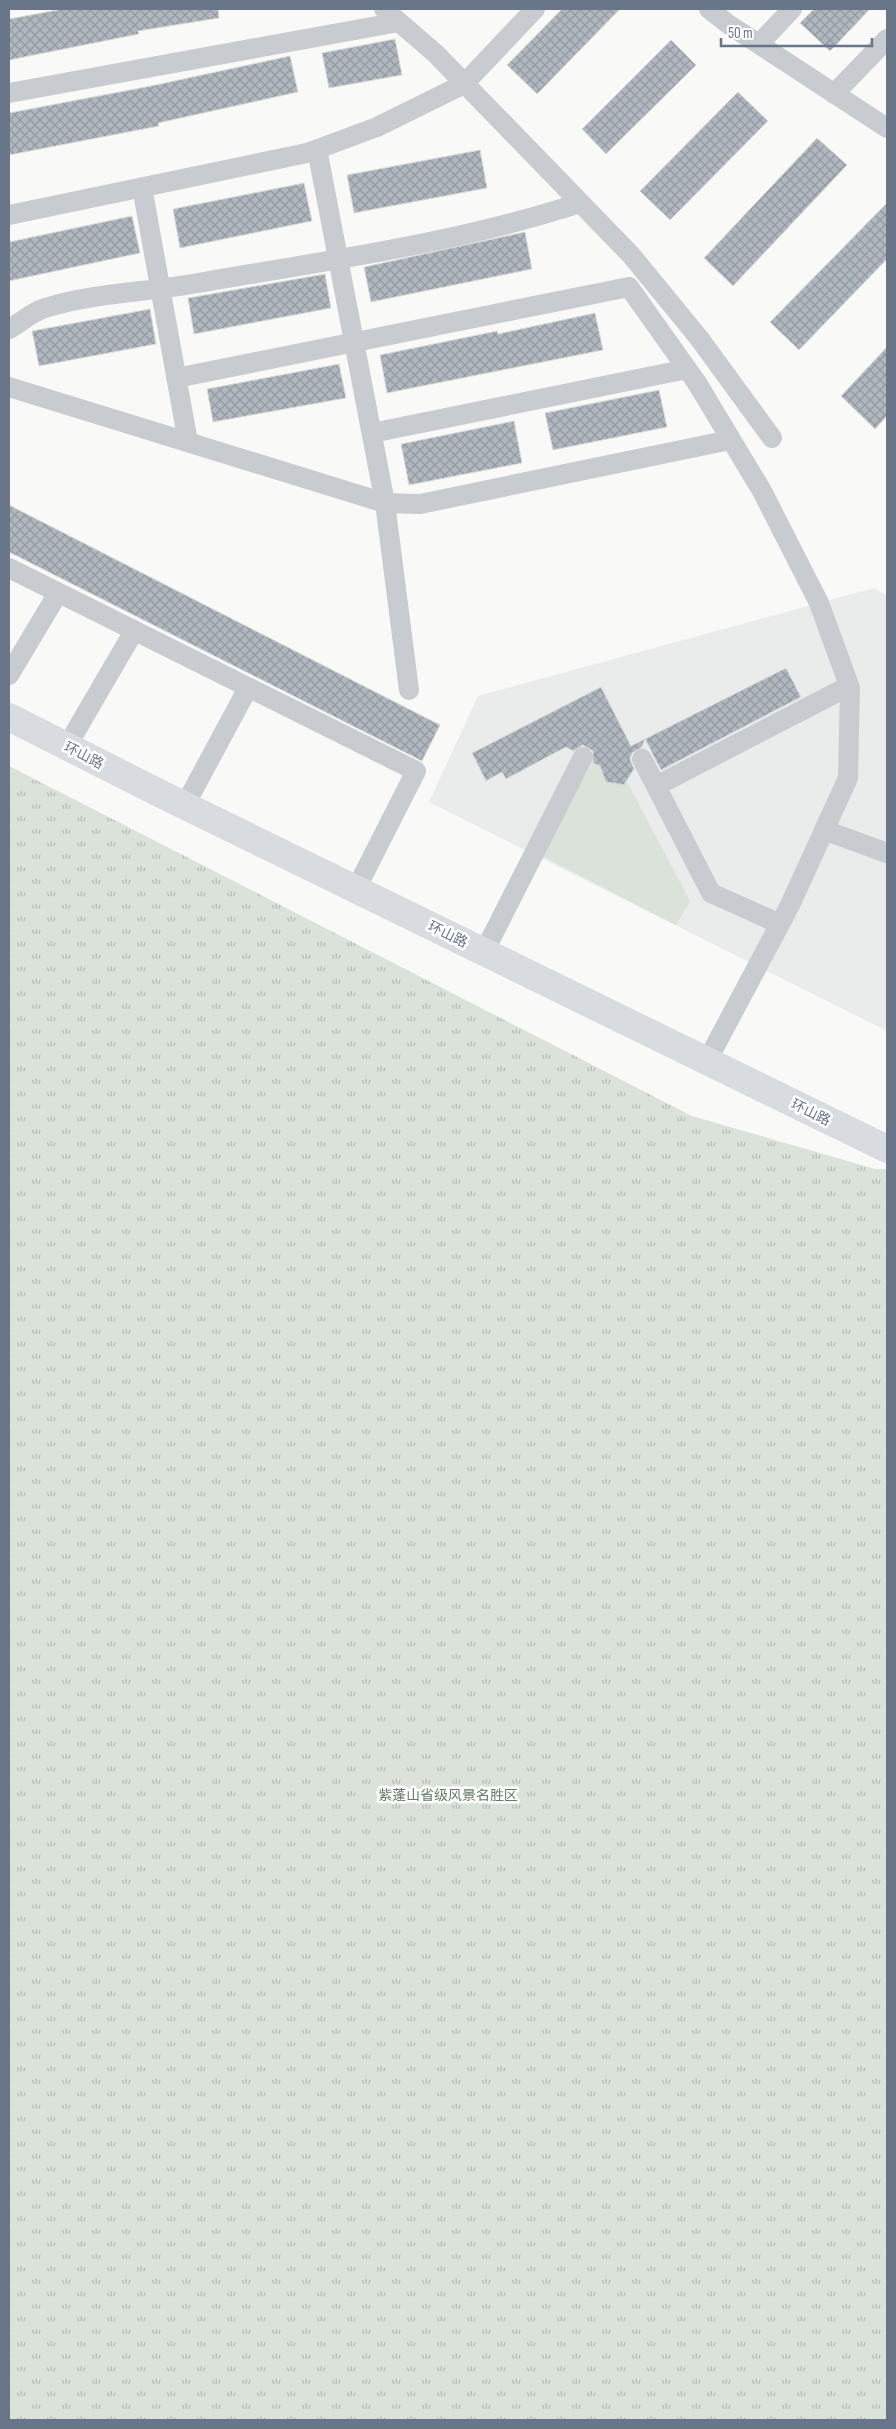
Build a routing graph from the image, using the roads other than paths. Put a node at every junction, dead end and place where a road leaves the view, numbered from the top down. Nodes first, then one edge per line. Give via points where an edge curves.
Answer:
1 (384, 9) edge
2 (535, 9) edge
3 (709, 9) edge
4 (792, 9) edge
5 (399, 22) junction
6 (887, 39) edge
7 (759, 44) junction
8 (464, 84) junction
9 (9, 93) edge
10 (834, 94) junction
11 (887, 128) edge
12 (317, 149) junction
13 (142, 187) junction
14 (580, 203) junction
15 (9, 215) edge
16 (338, 259) junction
17 (160, 290) junction
18 (9, 329) edge
19 (354, 343) junction
20 (687, 369) junction
21 (176, 378) junction
22 (9, 387) edge
23 (372, 433) junction
24 (772, 438) dead end
25 (730, 440) junction
26 (188, 442) junction
27 (385, 503) junction
28 (9, 568) edge
29 (58, 593) junction
30 (134, 631) junction
31 (9, 675) edge
32 (849, 686) junction
33 (248, 688) junction
34 (410, 690) dead end
35 (9, 717) edge
36 (67, 746) junction
37 (583, 757) dead end
38 (642, 759) dead end
39 (656, 786) junction
40 (185, 805) junction
41 (824, 830) junction
42 (887, 853) edge
43 (356, 889) junction
44 (780, 924) junction
45 (484, 952) junction
46 (707, 1061) junction
47 (887, 1149) edge

1 - 5 street
2 - 8 street
3 - 7 street
4 - 7 street
5 - 8 street
5 - 9 street
6 - 10 street
7 - 10 street
8 - 12 street via 377,127
8 - 14 street
10 - 11 street
12 - 13 street
12 - 16 street
13 - 15 street
13 - 17 street
14 - 16 street via 524,221
14 - 24 street via 631,255 699,338
16 - 17 street
16 - 19 street
17 - 18 street via 123,292 44,309
17 - 21 street
19 - 20 street via 629,286
19 - 21 street
19 - 23 street
20 - 23 street
20 - 25 street
21 - 26 street
22 - 26 street
23 - 27 street
25 - 27 street via 420,504
25 - 32 street via 762,491 819,603
26 - 27 street
27 - 34 street
28 - 29 street
29 - 30 street
29 - 31 street
30 - 33 street
30 - 36 street
32 - 39 street
32 - 41 street via 848,778
33 - 40 street
33 - 43 street via 416,771
35 - 36 main road, 环山路
36 - 40 main road, 环山路
37 - 45 street
38 - 39 street
39 - 44 street via 711,893
40 - 43 main road, 环山路
41 - 42 street
41 - 44 street
43 - 45 main road, 环山路
44 - 46 street
45 - 46 main road, 环山路
46 - 47 main road, 环山路

